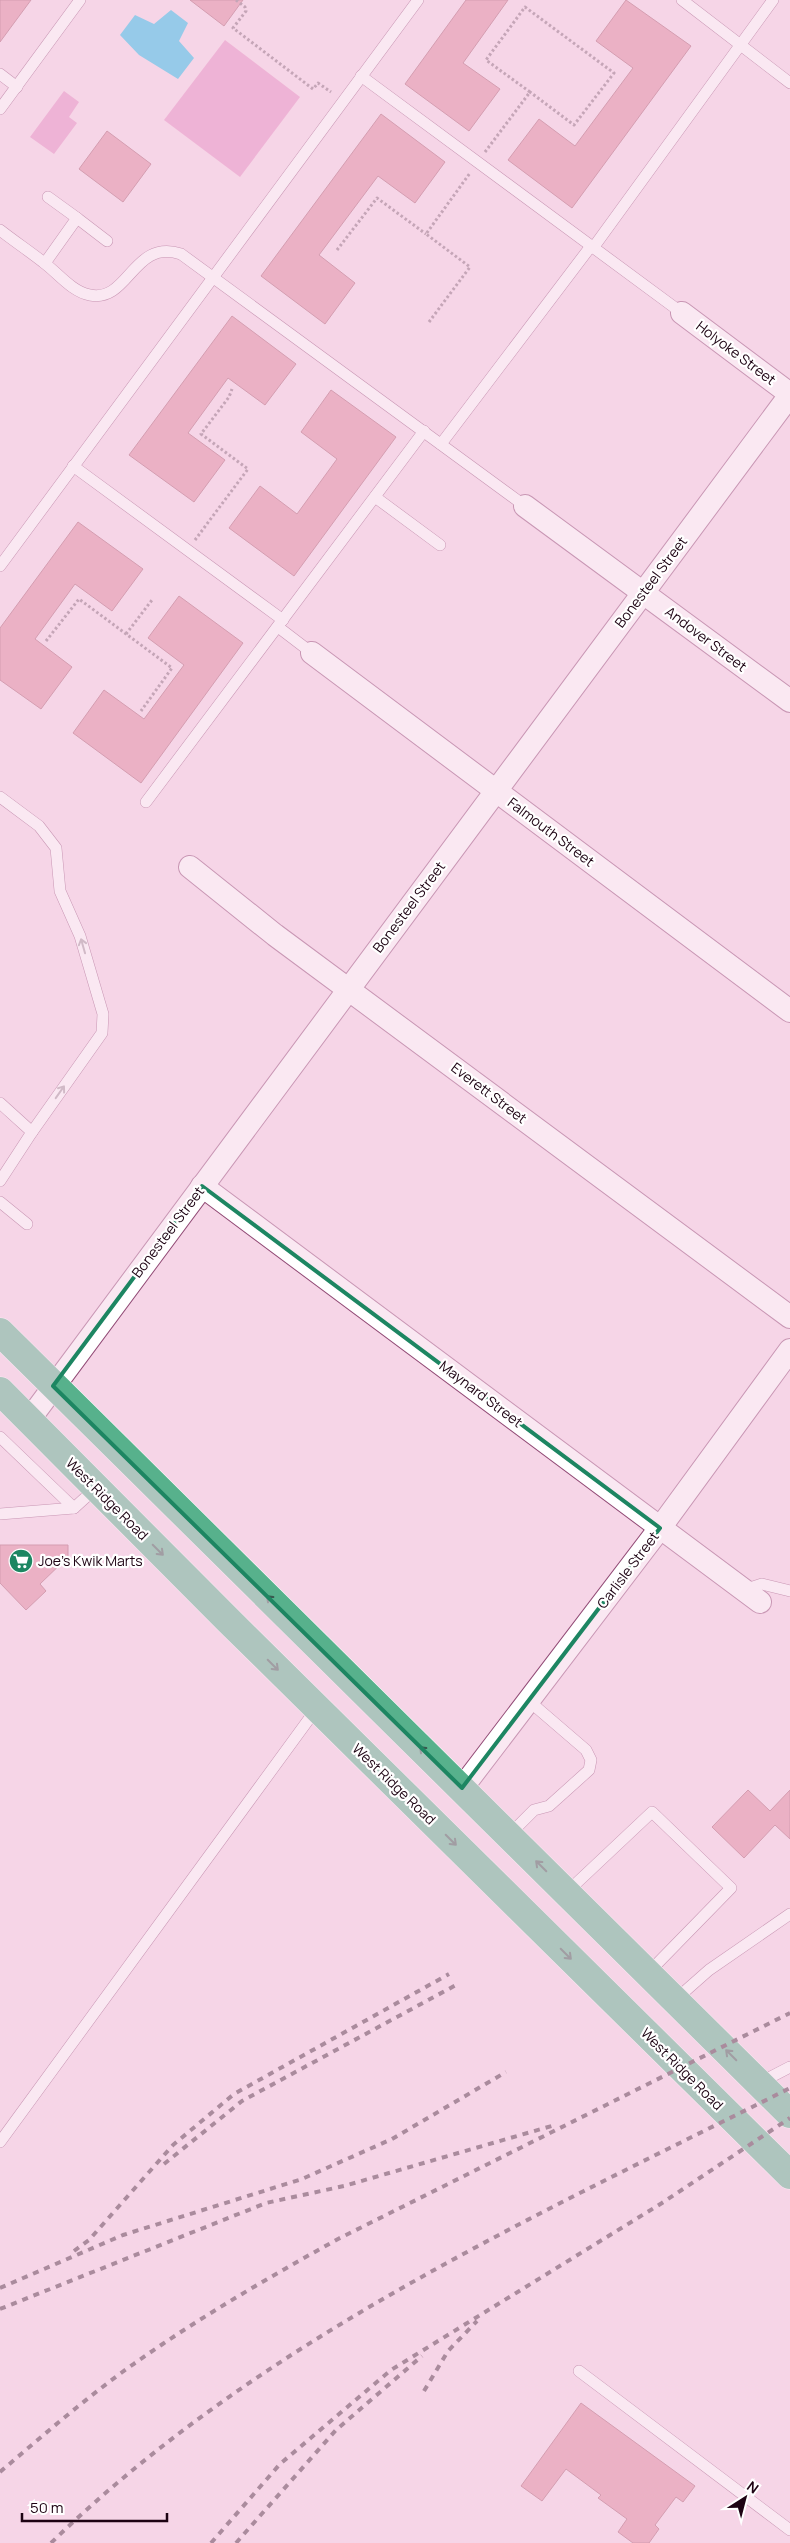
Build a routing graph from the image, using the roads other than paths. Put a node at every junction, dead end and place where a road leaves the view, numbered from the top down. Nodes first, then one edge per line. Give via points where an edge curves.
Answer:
1 (80, 0) edge
2 (418, 0) edge
3 (682, 0) edge
4 (773, 0) edge
5 (741, 44) junction
6 (0, 74) edge
7 (361, 76) junction
8 (790, 83) edge
9 (17, 87) junction
10 (0, 109) edge
11 (48, 197) dead end
12 (77, 218) junction
13 (0, 230) edge
14 (107, 240) dead end
15 (592, 247) junction
16 (44, 263) junction
17 (214, 276) junction
18 (682, 313) joint
19 (790, 394) edge
20 (424, 431) junction
21 (442, 444) junction
22 (73, 466) junction
23 (375, 497) junction
24 (525, 506) joint
25 (440, 545) dead end
26 (0, 566) edge
27 (644, 592) junction
28 (280, 624) junction
29 (312, 653) joint
30 (790, 702) edge
31 (496, 791) junction
32 (0, 797) edge
33 (146, 802) dead end
34 (190, 867) dead end
35 (349, 989) junction
36 (790, 1011) edge
37 (0, 1104) edge
38 (32, 1132) junction
39 (0, 1181) edge
40 (202, 1186) junction
41 (0, 1202) edge
42 (27, 1224) dead end
43 (790, 1317) edge
44 (0, 1332) edge
45 (790, 1350) edge
46 (54, 1386) junction
47 (0, 1391) edge
48 (29, 1420) junction
49 (0, 1437) edge
50 (96, 1488) junction
51 (74, 1508) junction
52 (0, 1514) edge
53 (660, 1528) junction
54 (790, 1591) edge
55 (752, 1596) joint
56 (529, 1701) junction
57 (317, 1708) junction
58 (462, 1788) junction
59 (509, 1834) junction
60 (567, 1892) junction
61 (790, 1914) edge
62 (648, 1973) junction
63 (675, 2000) junction
64 (790, 2067) edge
65 (758, 2082) junction
66 (790, 2114) edge
67 (0, 2142) edge
68 (790, 2175) edge
69 (579, 2371) dead end
70 (790, 2530) edge

1 - 9 lane
2 - 7 lane
3 - 5 lane
4 - 5 lane
5 - 8 lane
5 - 15 lane
6 - 9 lane
7 - 15 lane
7 - 17 lane
9 - 10 lane
11 - 12 lane
12 - 14 lane
12 - 16 lane
13 - 16 lane
15 - 18 lane
15 - 21 lane
16 - 17 lane via 67,283 90,295 101,296 111,291 145,258 162,250 182,254
17 - 20 lane
17 - 22 lane
18 - 19 street, Holyoke Street
19 - 27 street, Bonesteel Street
20 - 21 lane
20 - 23 lane
21 - 24 lane
22 - 26 lane
22 - 28 lane
23 - 25 lane
23 - 28 lane
24 - 27 street, Andover Street
27 - 30 street, Andover Street
27 - 31 street, Bonesteel Street
28 - 29 lane
28 - 33 lane
29 - 31 street, Falmouth Street
31 - 35 street, Bonesteel Street
31 - 36 street, Falmouth Street
38 -> 32 lane via 102,1033 103,1014 80,936 63,902 56,848 39,826
34 - 35 street, Everett Street
35 - 40 street, Bonesteel Street
35 - 43 street, Everett Street
37 - 38 lane
38 - 39 lane
40 - 46 street, Bonesteel Street
40 - 53 street, Maynard Street
41 - 42 lane
44 - 46 highway
45 - 53 street, Carlisle Street
46 - 48 street, Bonesteel Street
58 -> 46 highway
47 - 48 highway, West Ridge Road
48 - 50 highway, West Ridge Road
49 - 51 lane
50 - 51 lane
50 -> 57 highway, West Ridge Road
51 - 52 lane
53 - 55 street, Maynard Street
53 - 56 street, Carlisle Street
54 - 55 lane via 762,1584
56 - 58 street, Carlisle Street
56 - 59 lane via 586,1750 592,1760 589,1770 549,1806 534,1810
57 - 67 lane
57 -> 68 highway, West Ridge Road
58 - 59 highway
60 -> 59 highway
60 - 62 highway
60 - 62 lane via 652,1812 731,1888
61 - 63 lane via 709,1970
62 - 63 highway
65 -> 63 highway
64 - 65 lane
65 - 66 highway
69 - 70 lane

